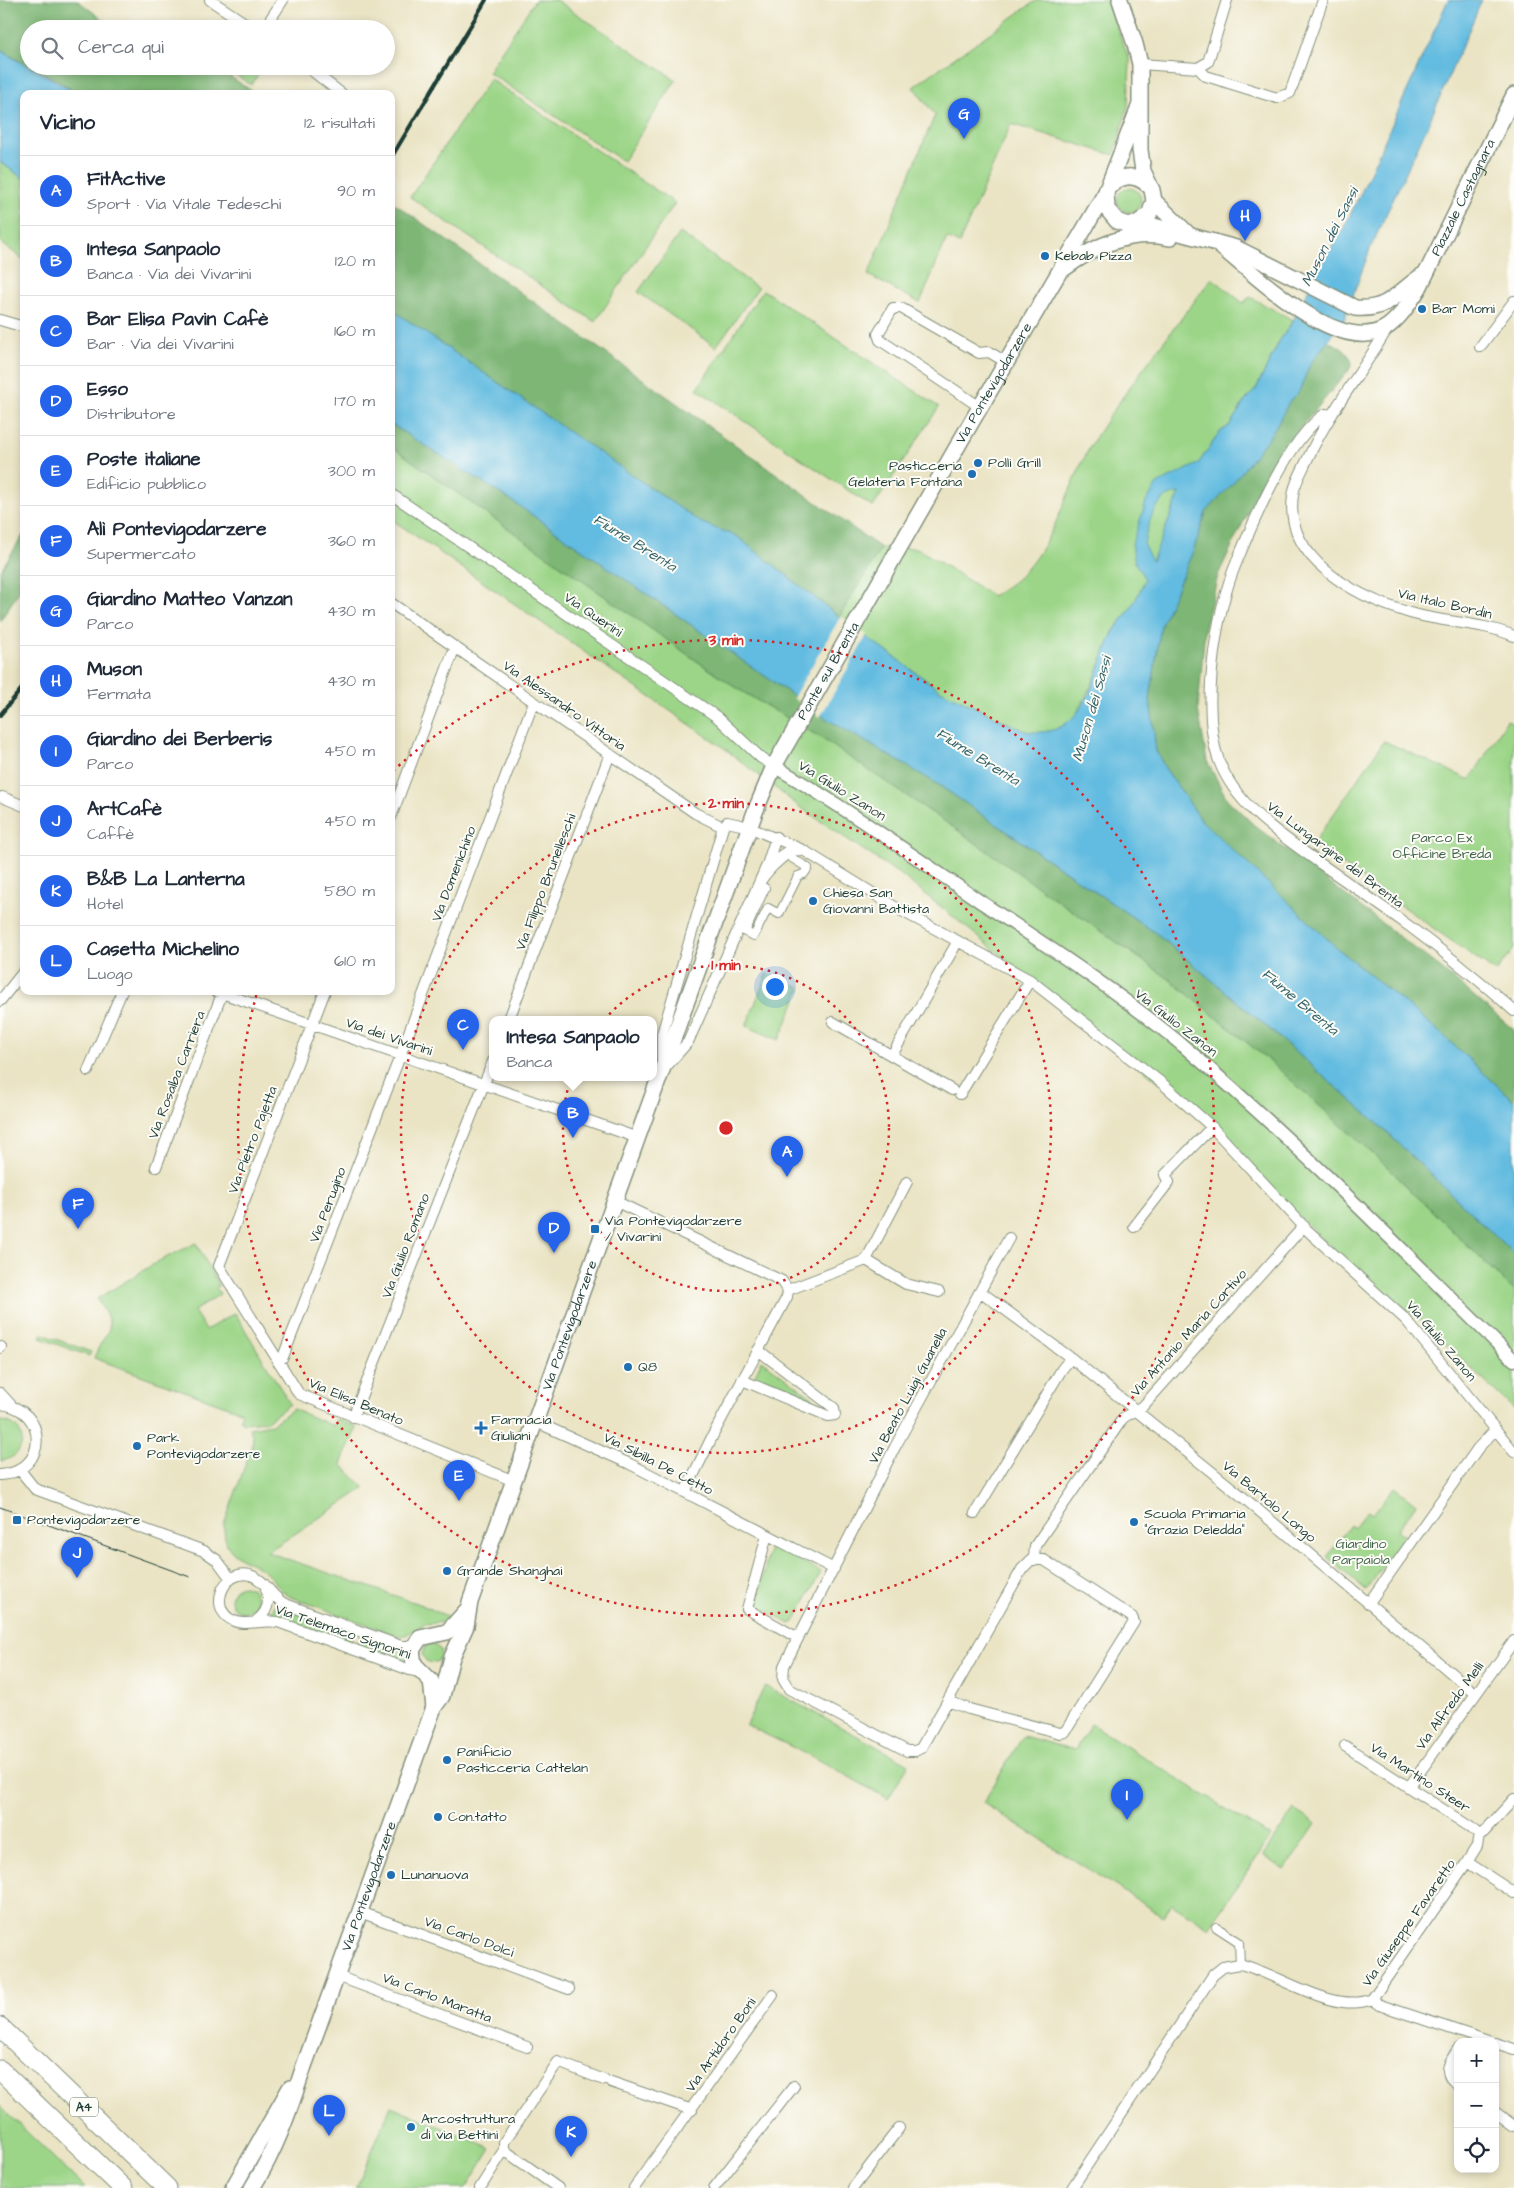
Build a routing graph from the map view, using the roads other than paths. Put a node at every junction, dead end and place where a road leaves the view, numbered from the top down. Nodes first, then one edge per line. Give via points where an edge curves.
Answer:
1 (210, 0) edge
2 (283, 0) edge
3 (1120, 0) edge
4 (1227, 0) edge
5 (1323, 0) edge
6 (240, 20) edge
7 (270, 20) edge
8 (1140, 64) junction
9 (1198, 68) junction
10 (318, 75) edge
11 (337, 90) edge
12 (1514, 95) edge
13 (1139, 107) junction
14 (1148, 185) junction
15 (1108, 188) junction
16 (1154, 201) junction
17 (1131, 224) junction
18 (1188, 234) junction
19 (1215, 242) junction
20 (1079, 258) junction
21 (1236, 260) junction
22 (1061, 271) junction
23 (1424, 274) junction
24 (1514, 301) edge
25 (1355, 308) joint
26 (0, 320) edge
27 (20, 325) edge
28 (1390, 325) junction
29 (1351, 334) junction
30 (1480, 347) dead end
31 (1371, 355) junction
32 (1006, 362) junction
33 (980, 407) junction
34 (1332, 416) junction
35 (395, 497) edge
36 (882, 576) joint
37 (395, 606) edge
38 (1514, 636) edge
39 (455, 647) junction
40 (536, 703) junction
41 (610, 754) junction
42 (774, 766) junction
43 (2, 797) dead end
44 (20, 804) edge
45 (395, 806) edge
46 (741, 825) dead end
47 (723, 827) junction
48 (758, 831) dead end
49 (776, 837) junction
50 (803, 850) junction
51 (767, 864) junction
52 (754, 936) joint
53 (958, 941) junction
54 (20, 975) edge
55 (1030, 980) junction
56 (2, 994) edge
57 (120, 995) edge
58 (220, 995) edge
59 (229, 995) edge
60 (324, 995) edge
61 (1514, 1011) edge
62 (510, 1016) edge
63 (833, 1022) dead end
64 (313, 1025) junction
65 (401, 1055) junction
66 (892, 1055) junction
67 (662, 1070) junction
68 (88, 1071) dead end
69 (489, 1071) edge
70 (484, 1084) junction
71 (1212, 1127) junction
72 (638, 1138) junction
73 (156, 1167) dead end
74 (907, 1182) dead end
75 (615, 1201) junction
76 (1304, 1226) junction
77 (1134, 1227) dead end
78 (1009, 1238) dead end
79 (866, 1260) junction
80 (219, 1266) joint
81 (788, 1290) junction
82 (939, 1292) dead end
83 (981, 1292) junction
84 (758, 1350) junction
85 (1071, 1358) junction
86 (1514, 1360) edge
87 (278, 1362) junction
88 (742, 1380) junction
89 (0, 1393) edge
90 (5, 1404) edge
91 (1134, 1412) junction
92 (353, 1417) junction
93 (536, 1422) junction
94 (1495, 1430) junction
95 (1514, 1452) edge
96 (20, 1470) junction
97 (0, 1475) edge
98 (514, 1481) junction
99 (685, 1492) junction
100 (975, 1513) dead end
101 (767, 1535) junction
102 (1034, 1559) junction
103 (834, 1569) junction
104 (230, 1579) junction
105 (266, 1587) junction
106 (1368, 1604) junction
107 (468, 1609) junction
108 (256, 1621) junction
109 (436, 1635) junction
110 (798, 1638) junction
111 (417, 1641) junction
112 (1514, 1641) edge
113 (450, 1661) junction
114 (422, 1672) junction
115 (1476, 1694) junction
116 (948, 1701) junction
117 (434, 1707) junction
118 (1345, 1746) dead end
119 (1409, 1787) junction
120 (1514, 1798) edge
121 (1479, 1835) junction
122 (1468, 1862) junction
123 (1514, 1893) edge
124 (360, 1912) junction
125 (1216, 1927) dead end
126 (1240, 1964) junction
127 (337, 1976) junction
128 (569, 1989) dead end
129 (773, 1995) dead end
130 (1372, 1999) junction
131 (0, 2027) edge
132 (1463, 2038) edge
133 (1499, 2044) edge
134 (527, 2047) dead end
135 (1514, 2049) edge
136 (1454, 2055) edge
137 (304, 2066) junction
138 (0, 2070) edge
139 (1454, 2082) edge
140 (794, 2086) dead end
141 (692, 2110) junction
142 (1499, 2115) edge
143 (1514, 2126) edge
144 (899, 2128) dead end
145 (504, 2150) junction
146 (123, 2188) edge
147 (167, 2188) edge
148 (233, 2188) edge
149 (252, 2188) edge
150 (480, 2188) edge
151 (558, 2188) edge
152 (634, 2188) edge
153 (714, 2188) edge
154 (853, 2188) edge
155 (1072, 2188) edge

1 - 6 street
2 - 7 street
3 - 8 main road, Via Pontevigodarzere
4 - 9 street via 1208,62
5 - 9 street via 1290,93 1284,97 1277,98 1206,76
8 - 9 street
8 - 13 main road, Via Pontevigodarzere
10 - 11 street
12 - 23 main road, Piazzale Castagnara
13 - 14 main road, Via Pontevigodarzere via 1140,150
13 - 15 main road, Via Pontevigodarzere
14 - 15 main road via 1130,176 1122,177
14 - 16 main road, Via Pontevigodarzere
15 - 17 main road via 1106,209 1117,221
15 - 22 main road, Via Pontevigodarzere
16 - 17 main road via 1148,216
16 - 18 main road, Via Pontevigodarzere
17 - 18 main road, Via Pontevigodarzere
17 - 20 main road via 1098,238
18 - 19 main road, Via Pontevigodarzere
19 - 21 main road, Via Pontevigodarzere
19 - 25 main road, Via Pontevigodarzere via 1253,255
20 - 21 main road via 1118,239 1158,235 1208,248
20 - 22 main road
21 - 29 main road, Via Pontevigodarzere via 1289,303
22 - 32 main road, Via Pontevigodarzere
23 - 25 main road, Piazzale Castagnara via 1385,305 1370,310
23 - 28 main road, Piazzale Castagnara via 1410,303
24 - 30 street
26 - 27 street
28 - 29 main road, Piazzale Castagnara via 1375,332
28 - 31 street, Via Italo Bordin
29 - 31 street via 1365,339
31 - 34 street, Via Italo Bordin
32 - 33 main road, Via Pontevigodarzere
32 - 33 street via 989,352 979,353 900,308 893,308 878,334 880,340
33 - 36 main road, Via Pontevigodarzere
34 - 38 street, Via Italo Bordin via 1317,439 1294,491 1293,515 1299,538 1314,560 1331,575 1377,601 1411,613
34 - 61 street, Via Lungargine del Brenta via 1325,414 1319,417 1298,442 1260,506 1227,584 1213,664 1211,722 1219,761 1250,808 1277,832 1409,926
35 - 42 street, Via Querini via 717,717
36 - 42 main road, Ponte sul Brenta
37 - 39 street, Via Alessandro Vittoria
39 - 40 street, Via Alessandro Vittoria
39 - 45 street
40 - 41 street, Via Alessandro Vittoria
40 - 65 street, Via Domenichino via 531,709
41 - 47 street, Via Alessandro Vittoria via 695,813
41 - 62 street, Via Filippo Brunelleschi
42 - 67 main road, Via Pontevigodarzere
42 - 86 street, Via Giulio Zanon via 870,826 1032,936 1187,1049 1237,1092
43 - 44 street
46 - 47 street via 727,822
47 - 67 street, Via Pontevigodarzere via 662,1034
48 - 49 street, Via Giulio Zanon
49 - 50 street, Via Giulio Zanon
49 - 51 street, Via Pontevigodarzere
50 - 51 street via 788,851
50 - 53 street, Via Giulio Zanon via 900,910
51 - 67 street, Via Pontevigodarzere via 688,1042
52 - 52 street via 768,908 779,914 798,876 808,868 787,855 768,870 759,885 764,888 745,932
53 - 55 street, Via Giulio Zanon
53 - 66 street
54 - 56 street
55 - 66 street via 956,1092
55 - 71 street, Via Giulio Zanon via 1122,1051
57 - 68 street
58 - 73 street, Via Rosalba Carriera
59 - 64 street, Via dei Vivarini
60 - 64 street, Via Pietro Pajetta
63 - 66 street
64 - 65 street, Via dei Vivarini
64 - 80 street, Via Pietro Pajetta
65 - 70 street, Via dei Vivarini
65 - 87 street, Via Perugino via 283,1357
67 - 72 main road, Via Pontevigodarzere
69 - 70 street
70 - 72 street, Via dei Vivarini
70 - 92 street, Via Giulio Romano
71 - 76 street, Via Giulio Zanon
71 - 77 street via 1165,1175 1169,1182
72 - 75 main road, Via Pontevigodarzere
74 - 79 street
75 - 81 street via 782,1281
75 - 93 main road, Via Pontevigodarzere
76 - 91 street, Via Antonio Maria Cortivo via 1166,1382
76 - 94 street, Via Giulio Zanon via 1406,1320
78 - 83 street, Via Beato Luigi Guanella
79 - 81 street
79 - 82 street via 906,1284
80 - 87 street, Via Elisa Benato
81 - 84 street
83 - 85 street, Via Bartolo Longo
83 - 103 street, Via Beato Luigi Guanella via 895,1447
84 - 88 street
84 - 88 street via 834,1408 835,1416 828,1416
85 - 91 street, Via Bartolo Longo
85 - 100 street
87 - 92 street, Via Elisa Benato via 299,1394
88 - 99 street
89 - 90 street
90 - 96 street via 22,1410 30,1418 36,1435 35,1452
91 - 102 street, Via Antonio Maria Cortivo via 1123,1418 1068,1496 1035,1546
91 - 106 street, Via Bartolo Longo via 1244,1498
92 - 98 street, Via Elisa Benato
93 - 98 main road, Via Pontevigodarzere
93 - 99 street, Via Sibilla De Cetto
94 - 95 street, Via Giulio Zanon
94 - 106 street via 1478,1448
96 - 97 street
96 - 104 street via 35,1489 204,1551 217,1560
98 - 107 main road, Via Pontevigodarzere
99 - 101 street, Via Sibilla De Cetto
101 - 103 street, Via Sibilla De Cetto
101 - 110 street via 747,1609
102 - 116 street, Via Antonio Maria Cortivo via 1022,1569
102 - 116 street via 1044,1560 1075,1579 1132,1616 1134,1622 1065,1732 1051,1731
103 - 110 street
104 - 105 street, Via Telemaco Signorini via 250,1575
104 - 108 street, Via Telemaco Signorini via 221,1590 222,1610 230,1619 240,1623
105 - 108 street, Via Telemaco Signorini via 268,1603
105 - 111 street, Via Telemaco Signorini via 285,1604 398,1645 408,1646
106 - 115 street, Via Bartolo Longo
107 - 109 main road, Via Pontevigodarzere via 452,1628
107 - 113 main road, Via Pontevigodarzere via 466,1626
108 - 114 street, Via Telemaco Signorini via 278,1622
109 - 111 main road, Via Pontevigodarzere via 424,1636
109 - 113 main road via 447,1641
110 - 116 street, Via Antonio Maria Cortivo via 782,1673 789,1688 907,1751 921,1748
111 - 114 main road, Via Pontevigodarzere via 412,1650 412,1660
112 - 115 street, Via Alfredo Melli
113 - 114 main road via 436,1674
113 - 117 main road, Via Pontevigodarzere via 442,1696
114 - 117 main road, Via Pontevigodarzere via 432,1684
115 - 119 street, Via Alfredo Melli
117 - 124 main road, Via Pontevigodarzere
118 - 119 street, Via Martino Steer
119 - 121 street, Via Martino Steer
120 - 121 street, Via Giuseppe Favaretto
121 - 122 street, Via Giuseppe Favaretto
122 - 123 street
122 - 130 street, Via Giuseppe Favaretto
124 - 127 main road, Via Pontevigodarzere
124 - 128 street, Via Carlo Dolci
125 - 126 street via 1239,1942
126 - 130 street, Via Giuseppe Favaretto via 1342,2002 1362,2003
126 - 155 street via 1223,1967 1213,1975
127 - 134 street, Via Carlo Maratta
127 - 137 main road, Via Pontevigodarzere
129 - 141 street, Via Artidoro Boni
130 - 132 street
131 - 147 highway, A4
133 - 135 street
136 - 139 street via 1447,2071
137 - 148 main road, Via Pontevigodarzere
137 - 149 main road, Via Pontevigodarzere via 279,2138
138 - 146 highway, A4
140 - 153 street
141 - 145 street, Via Artidoro Boni via 558,2062 504,2142
141 - 152 street, Via Artidoro Boni
142 - 143 street
144 - 154 street
145 - 150 street
145 - 151 street

